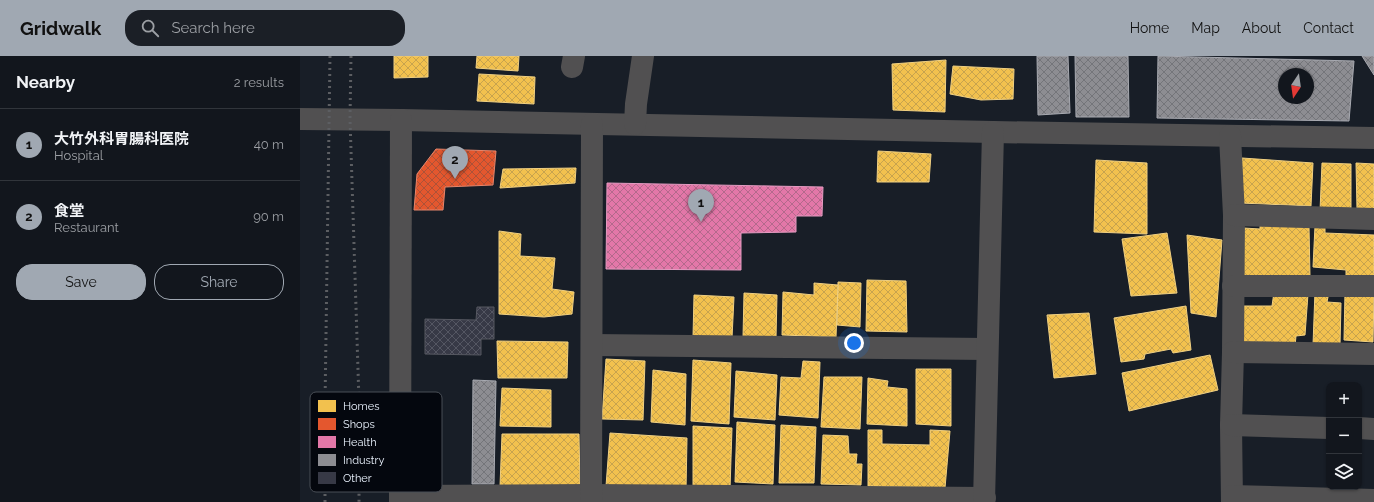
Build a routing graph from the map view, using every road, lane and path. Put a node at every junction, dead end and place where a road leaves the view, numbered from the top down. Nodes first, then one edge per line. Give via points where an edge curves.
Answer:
1 (643, 56) edge
2 (300, 119) edge
3 (401, 120) junction
4 (592, 124) junction
5 (635, 124) junction
6 (993, 132) junction
7 (1230, 136) junction
8 (1374, 138) edge
9 (1234, 215) junction
10 (1374, 219) edge
11 (1232, 286) junction
12 (1374, 286) edge
13 (592, 345) junction
14 (987, 349) junction
15 (1233, 352) junction
16 (1374, 354) edge
17 (400, 392) edge
18 (1231, 425) junction
19 (1326, 428) edge
20 (1362, 428) edge
21 (1374, 429) edge
22 (592, 498) edge
23 (400, 499) edge
24 (1232, 499) edge
25 (985, 500) edge
26 (1374, 500) edge

1 - 5 street
2 - 3 street
3 - 4 street
3 - 17 street
4 - 5 street
4 - 13 street
5 - 6 street
6 - 7 street
6 - 14 street
7 - 8 street
7 - 9 street
9 - 10 street
9 - 11 street
11 - 12 street
11 - 15 street
13 - 14 street
13 - 22 street
14 - 25 street
15 - 16 street
15 - 18 street
18 - 19 street
18 - 24 street
20 - 21 street
22 - 23 street
22 - 25 street
24 - 26 street

